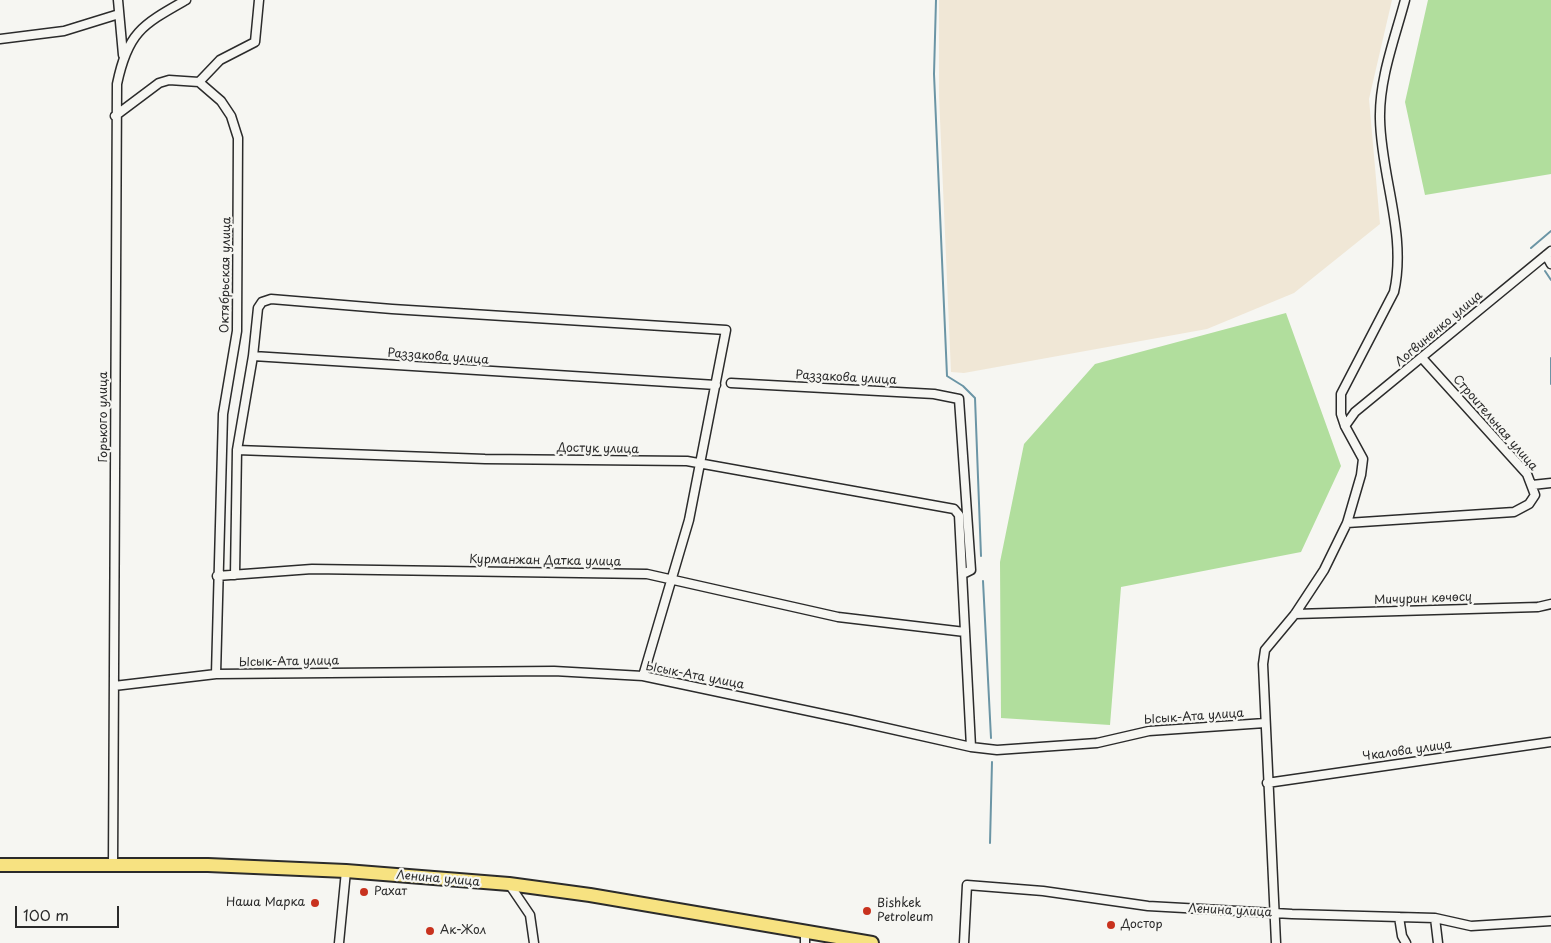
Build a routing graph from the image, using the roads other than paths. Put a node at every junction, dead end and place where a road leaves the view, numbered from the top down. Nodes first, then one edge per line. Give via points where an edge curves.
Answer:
1 (118, 0) edge
2 (186, 0) edge
3 (260, 0) edge
4 (1405, 0) edge
5 (119, 14) junction
6 (0, 39) edge
7 (123, 56) junction
8 (199, 82) junction
9 (115, 116) junction
10 (1548, 253) edge
11 (1551, 264) edge
12 (253, 356) junction
13 (1422, 358) junction
14 (732, 383) dead end
15 (716, 385) junction
16 (1345, 426) junction
17 (237, 450) junction
18 (701, 463) junction
19 (1551, 483) edge
20 (1532, 485) junction
21 (1347, 522) junction
22 (962, 574) junction
23 (235, 575) junction
24 (218, 576) junction
25 (672, 580) junction
26 (1551, 604) edge
27 (1294, 614) junction
28 (965, 632) junction
29 (216, 674) junction
30 (642, 676) junction
31 (114, 686) junction
32 (1265, 723) junction
33 (1551, 742) edge
34 (971, 747) junction
35 (1267, 783) junction
36 (0, 864) edge
37 (113, 865) junction
38 (346, 871) junction
39 (509, 884) junction
40 (1275, 913) junction
41 (1399, 917) junction
42 (1435, 918) junction
43 (1551, 921) edge
44 (805, 937) edge
45 (339, 943) edge
46 (534, 943) edge
47 (872, 943) edge
48 (964, 943) edge
49 (1276, 943) edge
50 (1406, 943) edge
51 (1438, 943) edge

1 - 5 street
2 - 7 street, Горького улица via 142,28
3 - 8 street via 255,42 220,60
4 - 16 street via 1381,94 1380,120 1398,247 1398,275 1394,292 1341,394
5 - 6 street via 56,33
5 - 7 street
7 - 9 street, Горького улица via 116,84
8 - 9 street via 159,82
8 - 24 street, Октябрьская улица via 221,101 231,116 238,138 237,331 223,414
9 - 31 street, Горького улица
10 - 11 street
10 - 13 street, Логвиненко улица
12 - 15 street, Раззакова улица
12 - 15 street via 258,308 262,302 271,299 726,330
12 - 17 street
13 - 16 street, Логвиненко улица via 1355,412
13 - 20 street, Строительная улица via 1527,474
14 - 22 street, Раззакова улица via 934,394 959,399 971,570
15 - 18 street
16 - 21 street via 1363,459
17 - 18 street, Достук улица
17 - 23 street
18 - 22 street, Достук улица via 954,509 959,515
18 - 25 street via 690,520
19 - 20 street
20 - 21 street, Строительная улица via 1535,495 1529,504 1514,512
21 - 27 street via 1324,570
22 - 28 street
23 - 24 street, Курманжан Датка улица
23 - 25 street, Курманжан Датка улица via 312,569 541,571 647,574
24 - 29 street
25 - 28 street, Курманжан Датка улица via 838,618
25 - 30 street
26 - 27 street, Мичурин көчөсү
27 - 32 street via 1265,650
28 - 34 street
29 - 30 street, Ысык-Ата улица via 554,670
29 - 31 street, Ысык-Ата улица
30 - 34 street, Ысык-Ата улица
31 - 37 street, Горького улица
32 - 34 street, Ысык-Ата улица via 1149,731 1097,743 997,750
32 - 35 street
33 - 35 street, Чкалова улица
35 - 40 street
36 - 37 main road, Ленина улица
37 - 38 main road, Ленина улица via 208,864
38 - 39 main road, Ленина улица
38 - 45 street
39 - 44 main road, Ленина улица via 590,894
39 - 46 street via 530,915
40 - 41 street, Ленина улица
40 - 48 street, Ленина улица via 1148,906 1043,891 967,885
40 - 49 street
41 - 42 street, Ленина улица
41 - 50 street
42 - 43 street, Ленина улица via 1471,926
42 - 51 street
44 - 47 main road, Ленина улица

